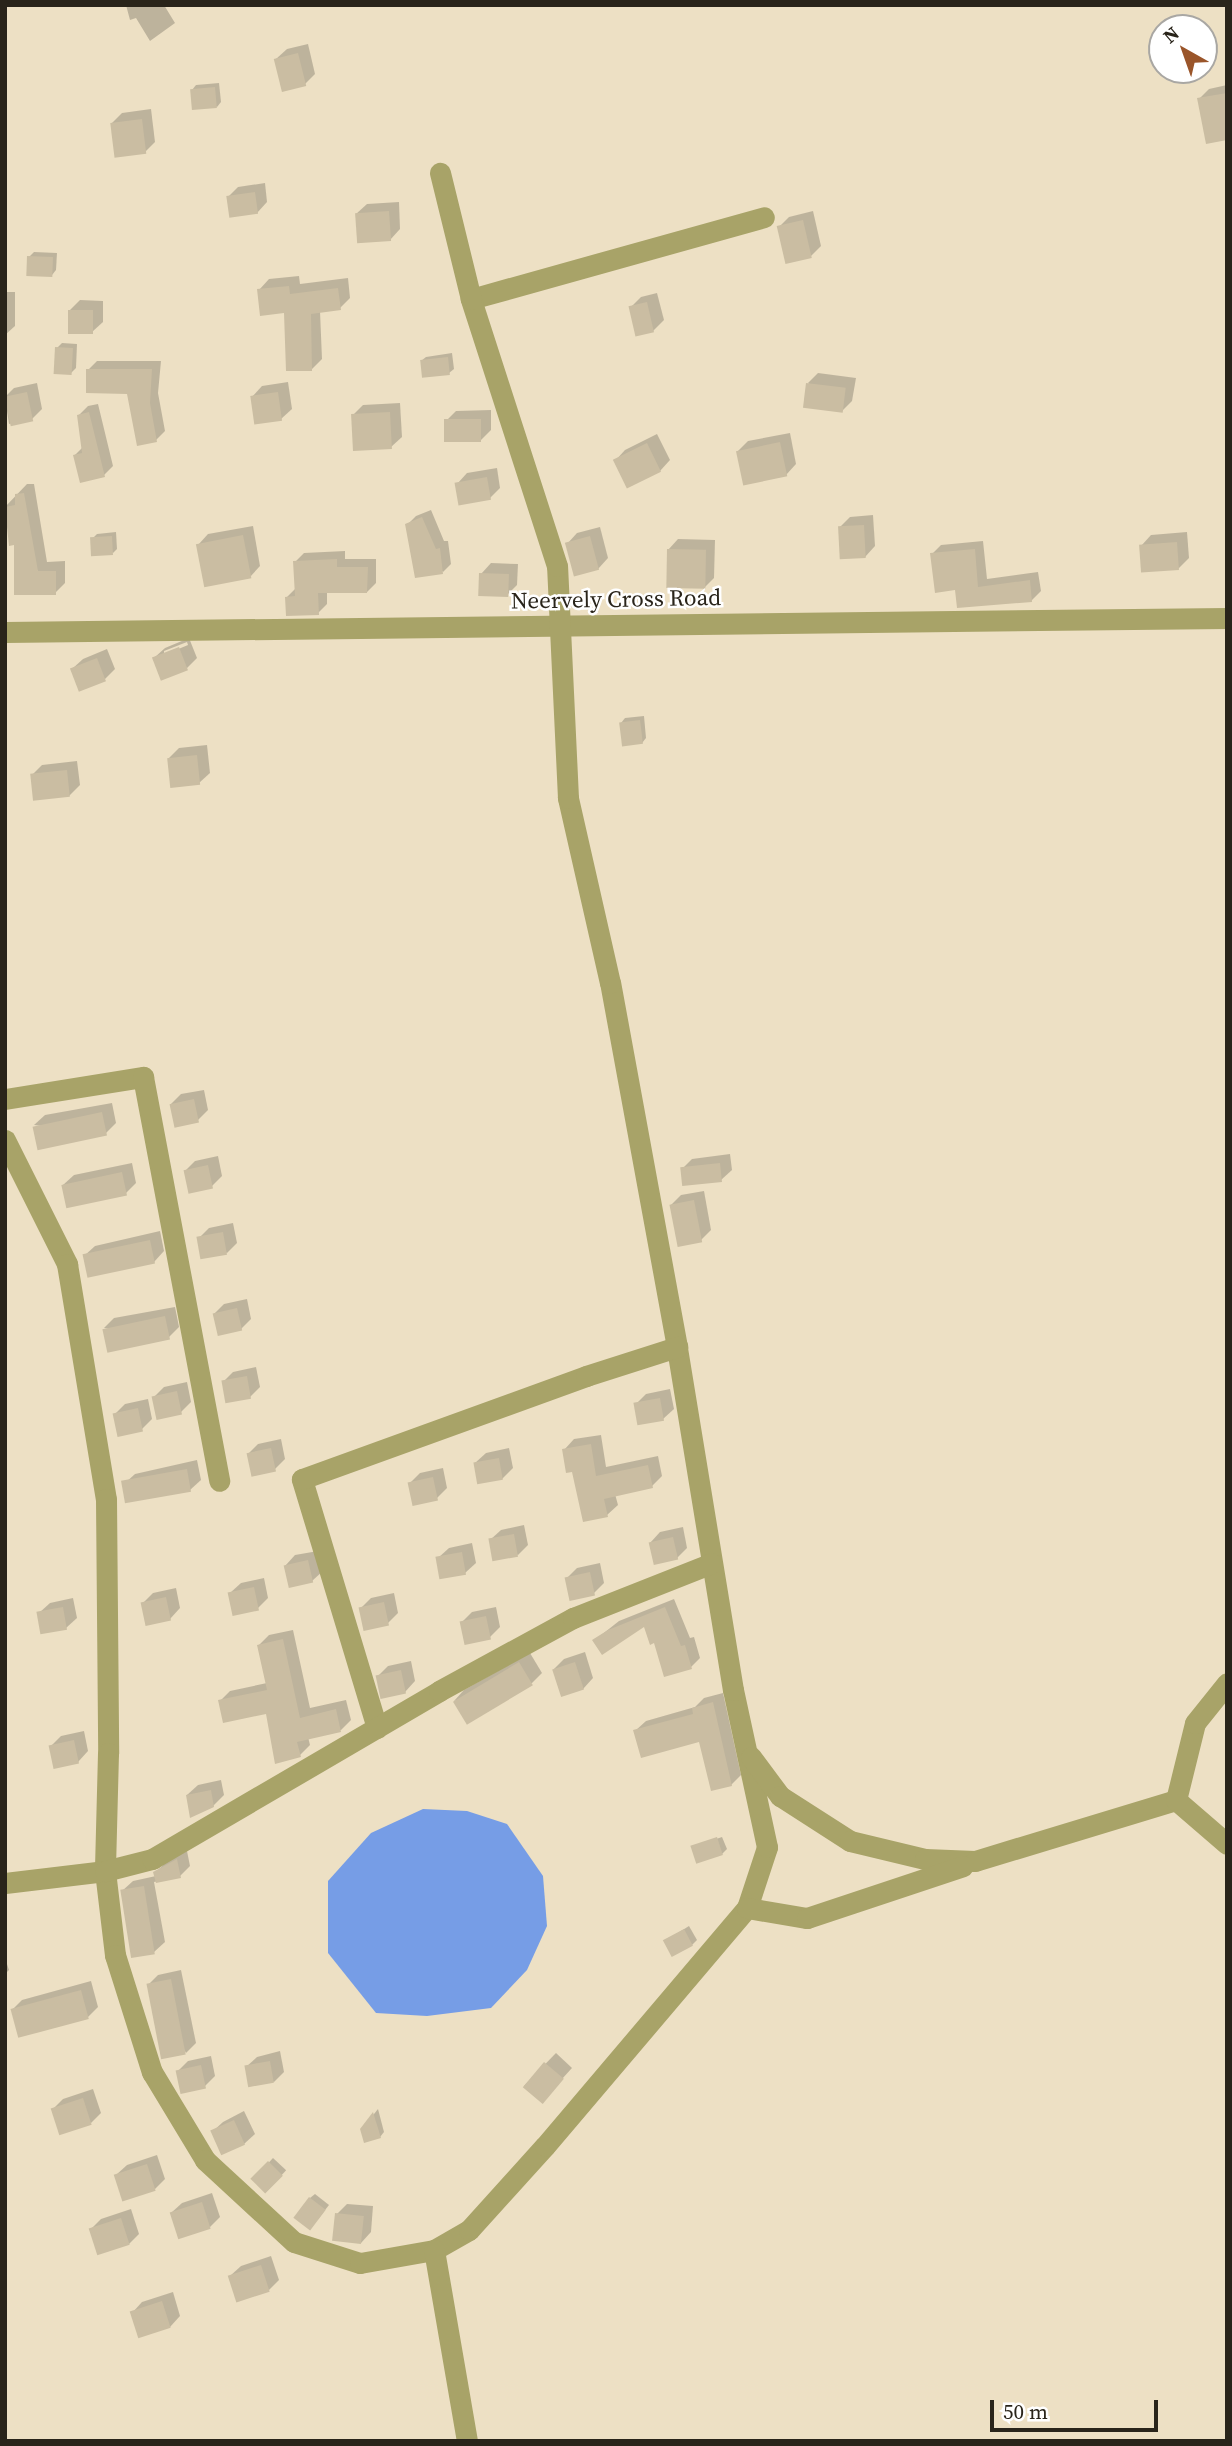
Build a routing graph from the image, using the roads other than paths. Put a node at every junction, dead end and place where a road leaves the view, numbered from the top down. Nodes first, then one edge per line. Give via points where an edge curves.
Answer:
1 (440, 173) dead end
2 (764, 217) dead end
3 (471, 299) junction
4 (1227, 618) edge
5 (561, 626) junction
6 (5, 632) edge
7 (5, 1100) edge
8 (5, 1140) edge
9 (677, 1347) junction
10 (219, 1481) dead end
11 (712, 1563) junction
12 (1227, 1683) edge
13 (377, 1728) junction
14 (746, 1749) junction
15 (1176, 1800) junction
16 (1227, 1844) edge
17 (975, 1861) junction
18 (105, 1871) junction
19 (5, 1883) edge
20 (747, 1908) junction
21 (434, 2250) junction
22 (467, 2441) edge

1 - 3 street
2 - 3 street
3 - 5 street via 557,566
4 - 5 street, Neervely Cross Road
5 - 6 street, Neervely Cross Road
5 - 9 street via 568,798 610,983
7 - 10 street via 143,1077
8 - 18 street via 67,1264 106,1499
9 - 11 street
9 - 13 street via 302,1479
11 - 13 street via 573,1618
11 - 14 street
12 - 15 street via 1195,1723
13 - 18 street via 152,1859
14 - 17 street via 780,1796 850,1841 925,1859
14 - 20 street via 767,1847
15 - 16 street
15 - 17 street
17 - 20 street via 807,1918
18 - 19 street
18 - 21 street via 115,1955 152,2072 205,2160 294,2242 360,2263
20 - 21 street via 469,2230
21 - 22 street

